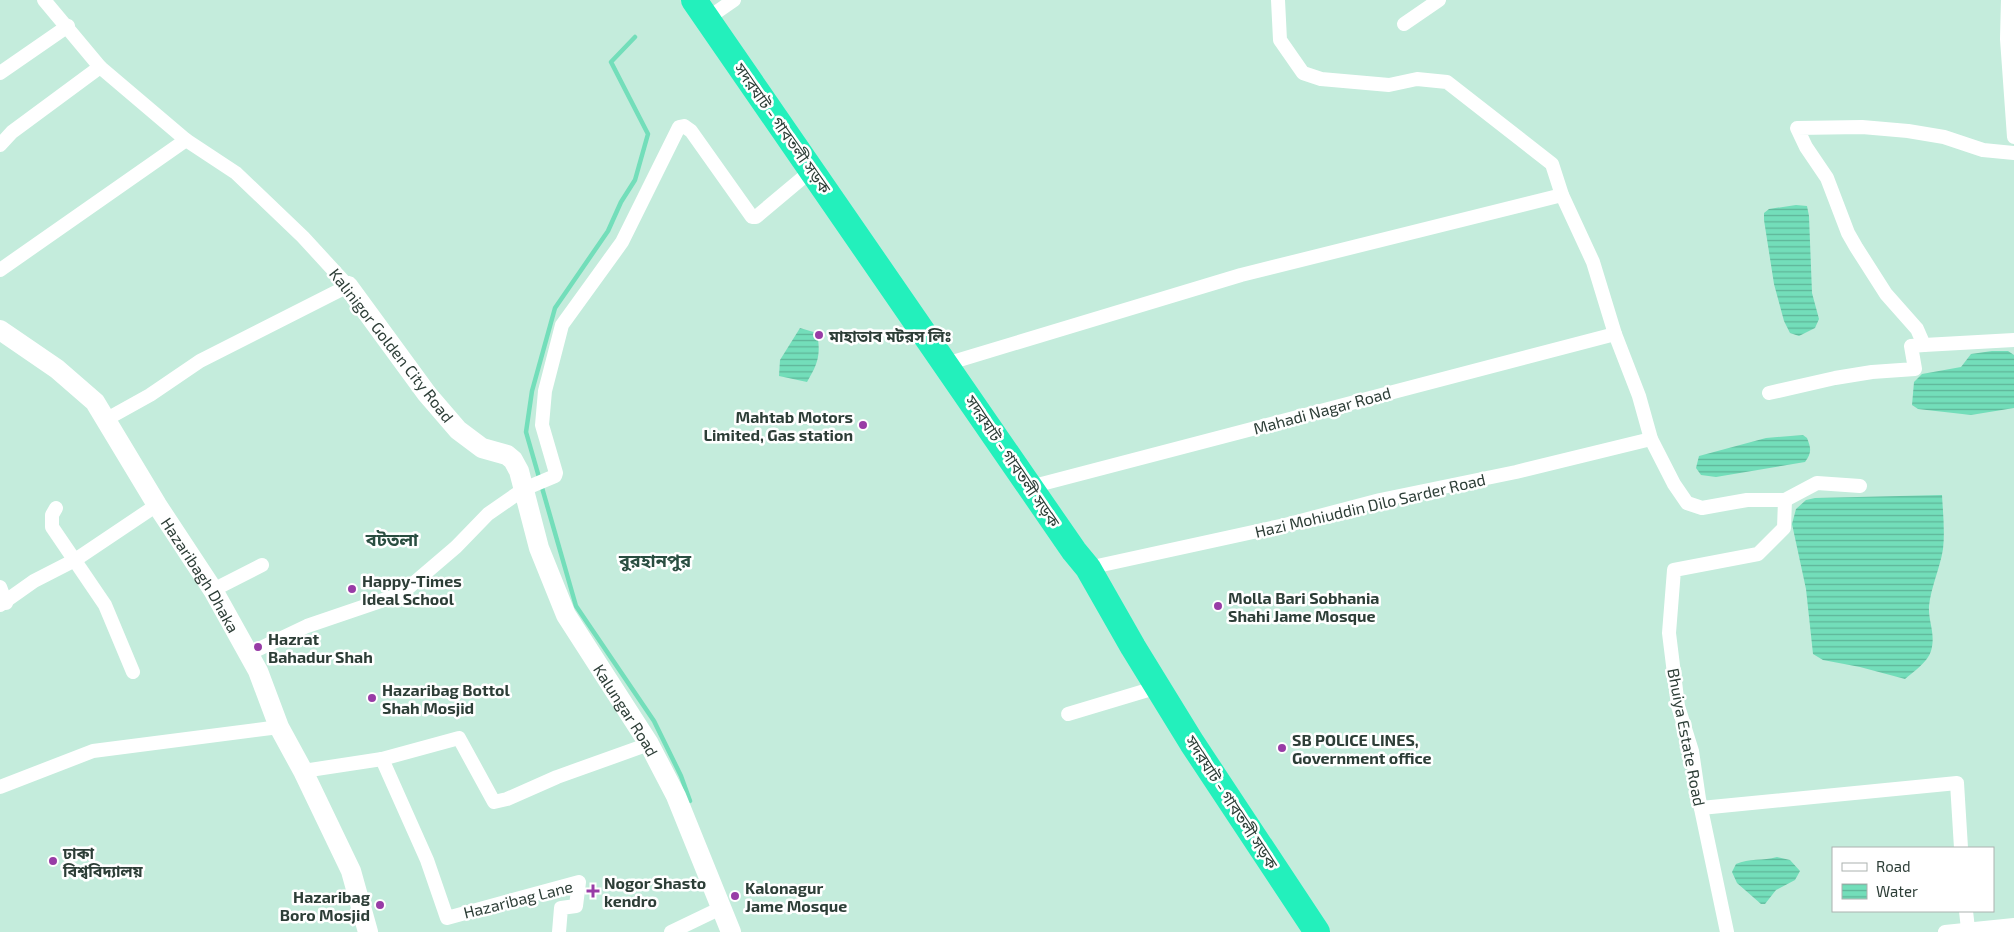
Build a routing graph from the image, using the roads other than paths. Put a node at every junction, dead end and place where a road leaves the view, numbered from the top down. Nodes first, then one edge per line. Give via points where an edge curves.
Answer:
1 (44, 0) edge
2 (734, 0) edge
3 (1278, 0) edge
4 (1439, 0) edge
5 (2008, 0) edge
6 (701, 9) edge
7 (1404, 24) dead end
8 (68, 26) junction
9 (100, 67) junction
10 (0, 73) edge
11 (2014, 137) edge
12 (186, 140) junction
13 (0, 145) edge
14 (2014, 154) edge
15 (812, 170) junction
16 (1562, 195) junction
17 (0, 270) edge
18 (348, 286) junction
19 (0, 330) edge
20 (1615, 334) junction
21 (2014, 340) edge
22 (1924, 345) junction
23 (946, 364) junction
24 (1769, 393) dead end
25 (105, 420) junction
26 (1651, 439) junction
27 (529, 486) junction
28 (1030, 486) junction
29 (1860, 486) dead end
30 (1785, 500) junction
31 (157, 505) junction
32 (56, 508) dead end
33 (75, 560) junction
34 (262, 564) dead end
35 (1088, 568) junction
36 (0, 587) edge
37 (213, 590) junction
38 (3, 604) edge
39 (248, 654) junction
40 (133, 672) dead end
41 (1158, 687) junction
42 (1068, 714) dead end
43 (278, 727) junction
44 (649, 744) junction
45 (382, 759) junction
46 (303, 771) junction
47 (0, 787) edge
48 (1701, 808) junction
49 (1961, 847) edge
50 (721, 908) junction
51 (1966, 912) edge
52 (2014, 924) edge
53 (1968, 930) junction
54 (368, 932) edge
55 (559, 932) edge
56 (671, 932) edge
57 (731, 932) edge
58 (1318, 932) edge
59 (1726, 932) edge
60 (1945, 932) edge

1 - 8 street, Kalinigor Golden City Road
2 - 6 street
3 - 16 street via 1280,40 1303,72 1321,79 1389,85 1417,79 1447,82 1552,164
4 - 7 street
5 - 11 street via 2007,39
6 - 15 highway, সদরঘাট - গাবতলী সড়ক
8 - 9 street, Kalinigor Golden City Road
8 - 10 street
9 - 12 street, Kalinigor Golden City Road
9 - 13 street via 12,132
12 - 17 street
12 - 18 street, Kalinigor Golden City Road via 236,173 303,237
14 - 22 street via 1983,150 1944,137 1908,131 1862,127 1797,128 1831,185 1856,247 1886,294 1916,329
15 - 23 highway, সদরঘাট - গাবতলী সড়ক
15 - 27 street via 752,217 691,131 679,126 622,242 562,325 544,399 544,436 556,473
16 - 20 street via 1594,262
16 - 23 street via 1241,275
18 - 25 street via 200,361 150,395
18 - 27 street, Kalinigor Golden City Road via 427,394 458,430 482,448 501,452 513,460
19 - 25 street, Hazaribagh Dhaka via 57,369 95,402
20 - 26 street via 1639,396
20 - 28 street, Mahadi Nagar Road
21 - 22 street
22 - 24 street via 1912,346 1915,369 1835,378
23 - 28 highway, সদরঘাট - গাবতলী সড়ক
25 - 31 street, Hazaribagh Dhaka
26 - 30 street via 1687,502 1702,508 1748,500
26 - 35 street, Hazi Mohiuddin Dilo Sarder Road
27 - 39 street via 488,514 456,547 401,594 307,626
27 - 44 street, Kalungar Road via 539,548 566,615
28 - 35 highway, সদরঘাট - গাবতলী সড়ক
29 - 30 street via 1817,483
30 - 48 street, Bhuiya Estate Road via 1784,528 1758,554 1674,570 1670,642 1678,706 1692,751
31 - 33 street
31 - 37 street, Hazaribagh Dhaka
32 - 33 street via 52,527
33 - 38 street via 34,581
33 - 40 street via 105,605
34 - 37 street
35 - 41 highway, সদরঘাট - গাবতলী সড়ক
36 - 38 street
37 - 39 street, Hazaribagh Dhaka
39 - 43 street, Hazaribagh Dhaka via 258,671
41 - 42 street
41 - 58 highway, সদরঘাট - গাবতলী সড়ক
43 - 46 street, Hazaribagh Dhaka
43 - 47 street via 93,751
44 - 45 street via 494,802 459,738
44 - 50 street, Kalungar Road via 676,796
45 - 46 street
45 - 55 street, Hazaribag Lane via 427,860 447,918 579,882 576,906 561,908
46 - 54 street, Hazaribagh Dhaka via 350,871
48 - 49 street via 1957,783
48 - 59 street, Bhuiya Estate Road
50 - 56 street
50 - 57 street, Kalungar Road
51 - 53 street
52 - 53 street
53 - 60 street

